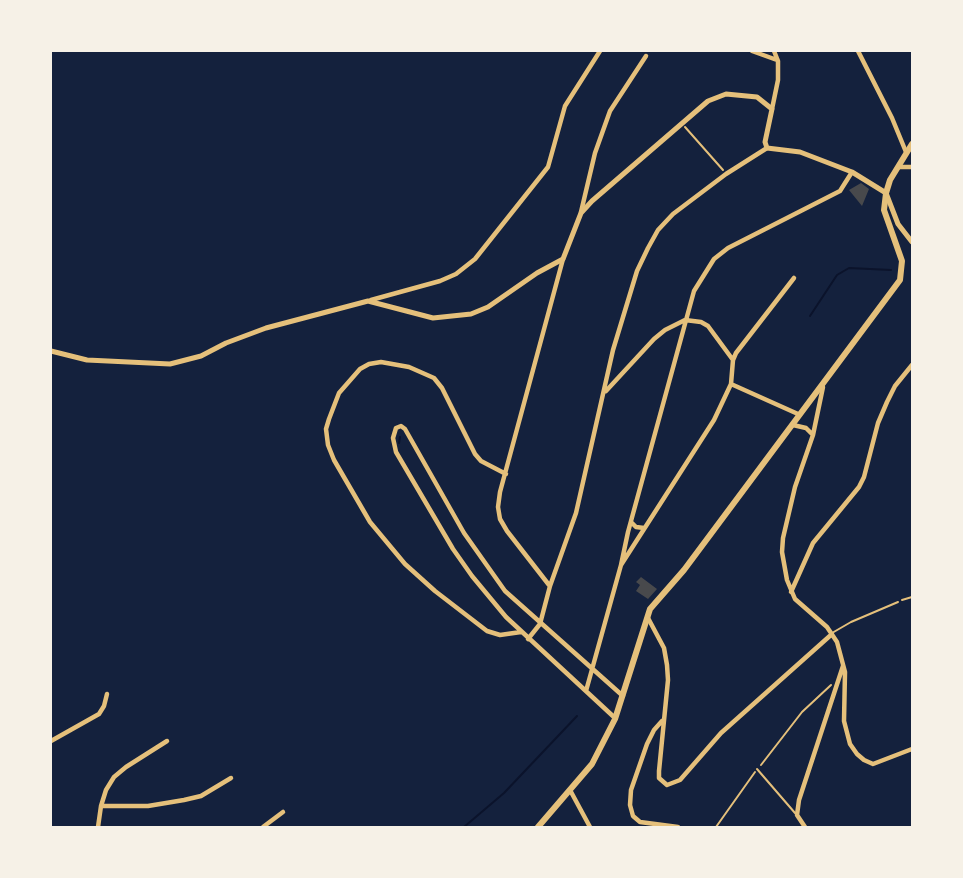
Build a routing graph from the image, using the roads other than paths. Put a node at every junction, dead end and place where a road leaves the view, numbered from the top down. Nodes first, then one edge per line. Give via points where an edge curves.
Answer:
1 (600, 51) edge
2 (752, 51) edge
3 (774, 51) edge
4 (858, 51) edge
5 (646, 56) dead end
6 (778, 61) junction
7 (772, 109) junction
8 (912, 144) edge
9 (767, 148) junction
10 (906, 152) junction
11 (898, 167) junction
12 (912, 167) edge
13 (852, 172) junction
14 (886, 193) junction
15 (581, 213) junction
16 (912, 242) edge
17 (563, 259) junction
18 (794, 278) dead end
19 (368, 301) junction
20 (685, 320) junction
21 (51, 351) edge
22 (733, 360) junction
23 (912, 365) edge
24 (824, 380) junction
25 (730, 384) junction
26 (605, 392) junction
27 (799, 414) junction
28 (792, 424) junction
29 (813, 435) junction
30 (506, 474) junction
31 (631, 522) junction
32 (644, 528) junction
33 (621, 565) junction
34 (550, 586) junction
35 (791, 592) junction
36 (898, 602) road end
37 (647, 615) junction
38 (540, 624) junction
39 (521, 632) junction
40 (832, 634) junction
41 (528, 639) junction
42 (843, 665) junction
43 (593, 671) junction
44 (586, 691) junction
45 (107, 694) dead end
46 (623, 696) junction
47 (615, 719) junction
48 (663, 721) junction
49 (51, 741) edge
50 (167, 741) dead end
51 (912, 749) edge
52 (757, 769) road end
53 (231, 778) dead end
54 (570, 790) junction
55 (101, 806) junction
56 (283, 812) dead end
57 (797, 815) junction
58 (98, 827) edge
59 (263, 827) edge
60 (538, 827) edge
61 (590, 827) edge
62 (678, 827) edge
63 (806, 827) edge

1 - 19 street via 565,106 548,167 475,259 440,281
2 - 6 street
3 - 6 street
4 - 10 street
5 - 15 street via 606,120
6 - 7 street
7 - 9 street
7 - 15 street via 757,97 726,94 708,101
8 - 10 main road
9 - 13 street via 800,152
9 - 26 street via 681,207 658,230 637,271
10 - 11 main road
11 - 12 street
11 - 14 main road
13 - 14 street
13 - 20 street via 840,191 727,248 714,259 694,290
14 - 16 street via 898,224
14 - 24 main road via 886,220 902,261 900,280
15 - 17 street
17 - 19 street via 488,307 461,317 433,318
17 - 30 street
18 - 22 street
19 - 21 street via 266,328 172,364 87,360
20 - 22 street via 708,326
20 - 26 street via 654,339
20 - 31 street
22 - 25 street
23 - 35 street via 887,402 864,477 813,543
24 - 27 main road
24 - 29 street
25 - 27 street
25 - 32 street via 704,440
26 - 34 street via 576,513
27 - 28 main road
28 - 29 street
28 - 37 main road
29 - 35 street via 783,538
30 - 34 street via 498,507 500,519
30 - 39 street via 475,454 433,378 381,362 360,369 339,393 326,429 328,445 370,522 405,564 486,631 500,635
31 - 32 street
31 - 33 street
32 - 33 street
33 - 43 street
34 - 38 street
35 - 40 street
36 - 40 lane
37 - 46 main road
37 - 48 street via 666,657
38 - 39 street via 493,576 405,429 396,428 396,452 453,549
38 - 41 street
38 - 43 street
39 - 41 street
40 - 42 street
40 - 48 street via 721,733 680,780 667,785 659,778
41 - 44 street
42 - 51 street via 844,721 858,754 873,764
42 - 57 street
43 - 44 street
43 - 46 street
44 - 47 street
45 - 49 street via 99,714
46 - 47 main road
47 - 54 main road via 592,764
48 - 62 street via 647,744 630,805 640,822
50 - 55 street via 114,777
52 - 57 lane
53 - 55 street via 201,796 184,800
54 - 60 main road
54 - 61 street
55 - 58 street
56 - 59 street
57 - 63 street

